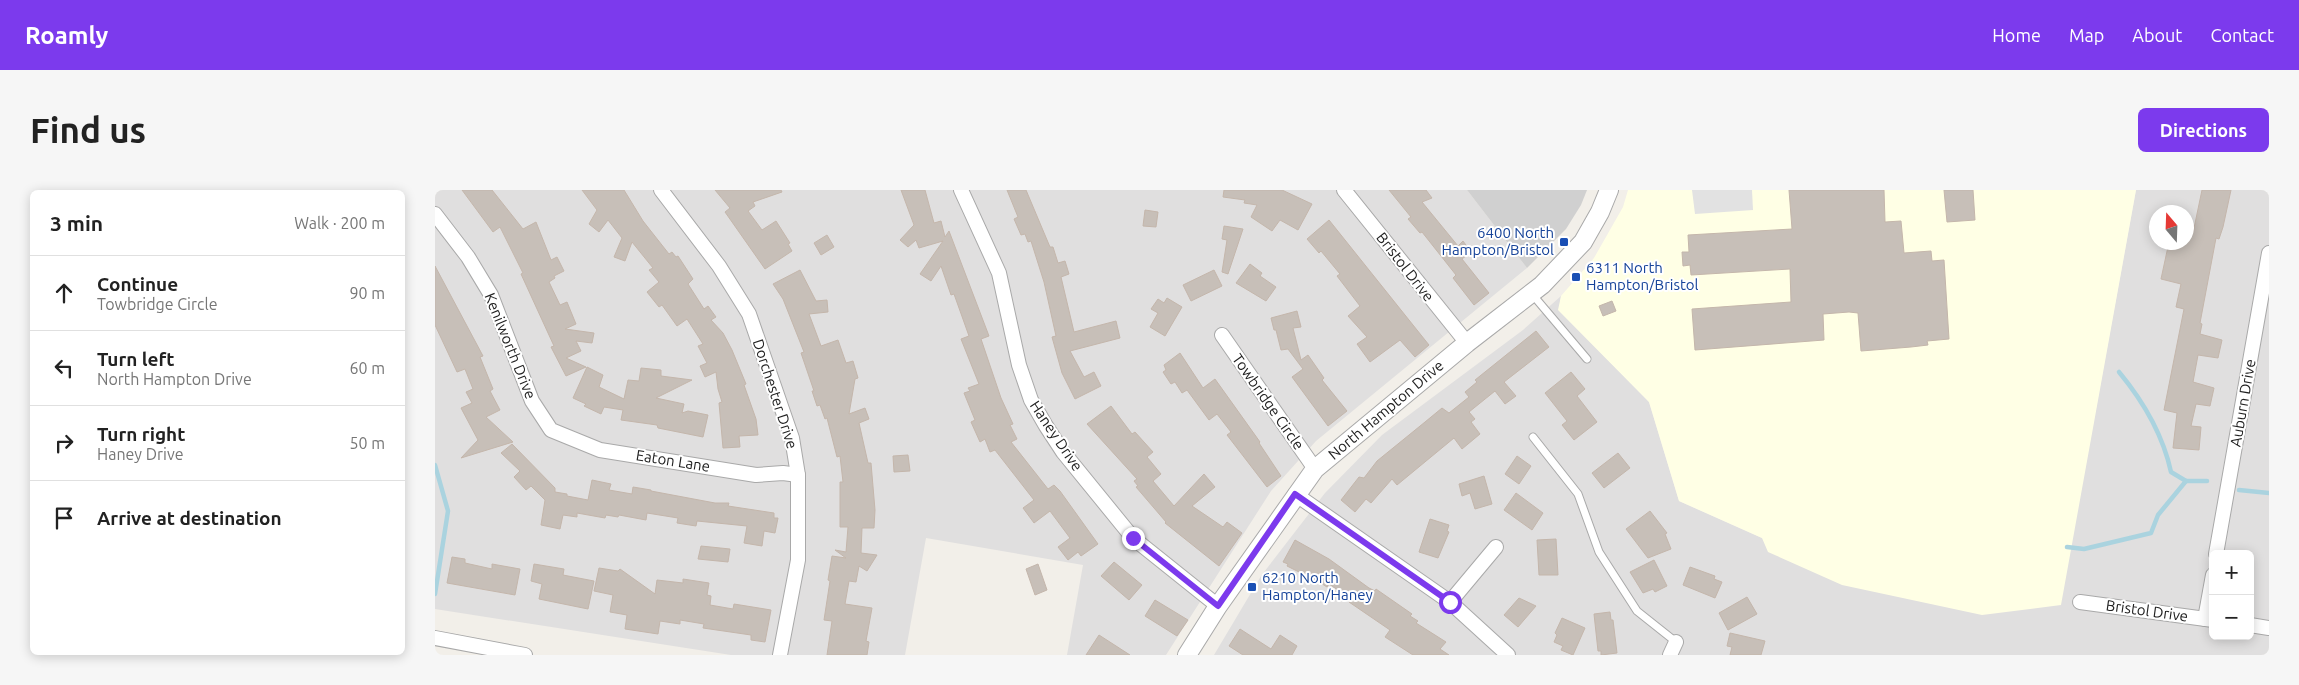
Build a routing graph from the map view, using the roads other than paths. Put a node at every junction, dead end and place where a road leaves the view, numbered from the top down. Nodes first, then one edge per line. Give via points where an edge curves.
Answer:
1 (661, 190) edge
2 (961, 190) edge
3 (1344, 190) edge
4 (1609, 190) edge
5 (435, 214) edge
6 (2269, 252) edge
7 (1531, 293) junction
8 (1222, 335) dead end
9 (1467, 343) junction
10 (1587, 359) dead end
11 (551, 430) joint
12 (1533, 437) dead end
13 (1315, 469) junction
14 (799, 475) junction
15 (1295, 494) junction
16 (1496, 547) dead end
17 (2218, 550) edge
18 (1450, 602) junction
19 (2080, 602) dead end
20 (1218, 606) junction
21 (2209, 620) edge
22 (2254, 626) edge
23 (2269, 628) edge
24 (435, 638) edge
25 (1673, 649) edge
26 (525, 655) edge
27 (780, 655) edge
28 (1187, 655) edge
29 (1508, 655) edge

1 - 14 street, Dorchester Drive via 719,266 749,314 792,438
2 - 20 street, Haney Drive via 999,273 1019,365 1031,400 1046,426 1133,538
3 - 9 street, Bristol Drive
4 - 7 street, North Hampton Drive via 1583,242
5 - 11 street, Kenilworth Drive via 468,257 491,296 532,401
6 - 17 street, Auburn Drive
7 - 9 street, North Hampton Drive
7 - 10 lane
8 - 13 street, Towbridge Circle
9 - 13 street, North Hampton Drive
11 - 14 street, Eaton Lane via 600,450 756,475
12 - 25 lane via 1578,494 1599,552 1637,611
13 - 15 street, North Hampton Drive
14 - 27 street, Dorchester Drive via 798,560
15 - 18 street
15 - 20 street, North Hampton Drive
16 - 18 street
18 - 29 street
19 - 21 street, Bristol Drive
20 - 28 street, North Hampton Drive
22 - 23 street
24 - 26 street

